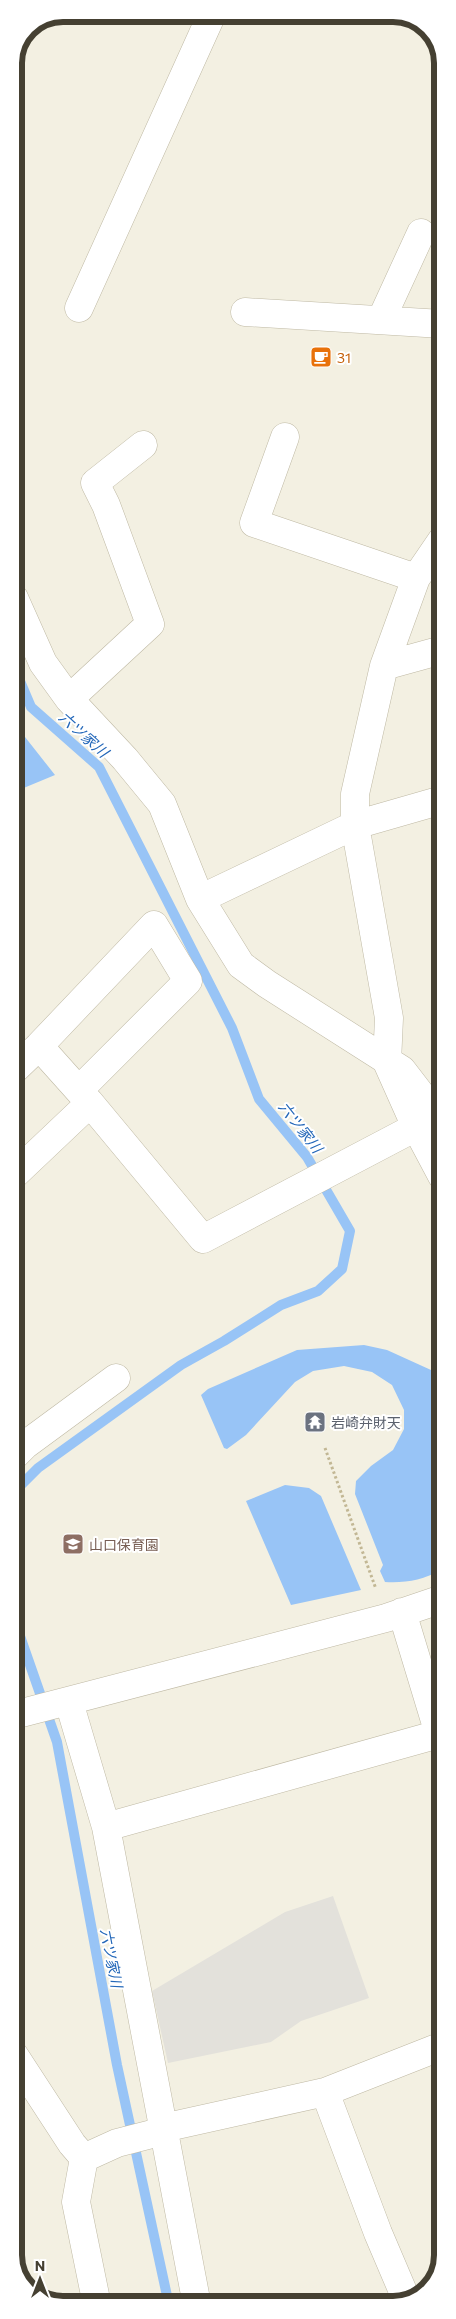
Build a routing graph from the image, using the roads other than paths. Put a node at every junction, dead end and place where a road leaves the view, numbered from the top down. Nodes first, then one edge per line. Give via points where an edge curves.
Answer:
1 (208, 22) edge
2 (421, 232) dead end
3 (79, 308) dead end
4 (245, 312) dead end
5 (381, 320) junction
6 (433, 323) edge
7 (285, 437) dead end
8 (144, 445) dead end
9 (433, 553) edge
10 (416, 578) junction
11 (22, 616) edge
12 (433, 652) edge
13 (384, 666) junction
14 (69, 699) junction
15 (433, 802) edge
16 (355, 825) junction
17 (200, 900) junction
18 (39, 1046) junction
19 (22, 1062) edge
20 (387, 1062) junction
21 (85, 1096) junction
22 (433, 1111) edge
23 (416, 1127) junction
24 (434, 1160) edge
25 (23, 1166) edge
26 (116, 1378) dead end
27 (23, 1447) edge
28 (434, 1602) edge
29 (394, 1615) junction
30 (68, 1702) junction
31 (23, 1711) edge
32 (434, 1720) edge
33 (434, 1735) edge
34 (106, 1827) junction
35 (434, 2049) edge
36 (23, 2068) edge
37 (325, 2092) junction
38 (158, 2131) junction
39 (84, 2158) junction
40 (404, 2295) edge
41 (93, 2296) edge
42 (195, 2296) edge

1 - 3 street
2 - 5 street
4 - 5 street
5 - 6 street
7 - 10 street via 254,524
8 - 14 street via 94,483 106,505 150,624
9 - 10 street
10 - 13 street
11 - 14 street via 43,663
12 - 13 street
13 - 16 street via 355,794
14 - 17 street via 162,804
15 - 16 street
16 - 17 street
16 - 20 street via 389,1018
17 - 20 street via 241,965
18 - 19 street
18 - 21 street
18 - 21 street via 154,925 188,981
20 - 22 street via 402,1070
20 - 23 street
21 - 23 street via 203,1239
21 - 25 street
23 - 24 street
26 - 27 street
28 - 29 street
29 - 30 street
29 - 32 street
30 - 31 street
30 - 34 street
33 - 34 street
34 - 38 street
35 - 37 street
36 - 39 street
37 - 38 street
37 - 40 street
38 - 39 street via 117,2143
38 - 42 street
39 - 41 street via 76,2202

